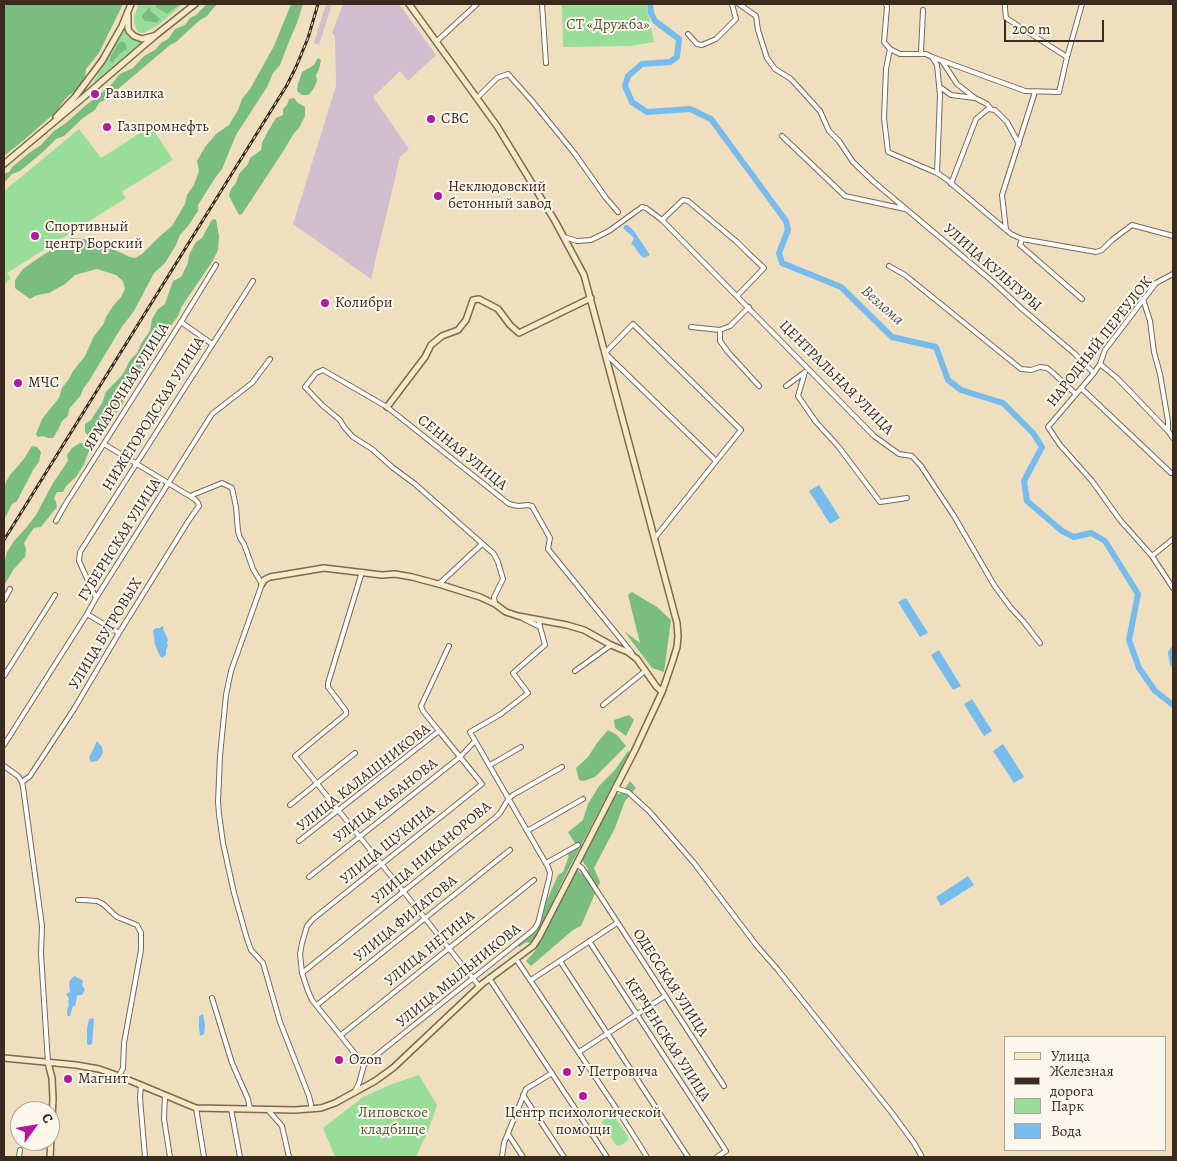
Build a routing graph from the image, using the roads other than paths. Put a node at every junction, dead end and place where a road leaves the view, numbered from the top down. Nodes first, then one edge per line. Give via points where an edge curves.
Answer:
1 (132, 4) edge
2 (191, 4) edge
3 (195, 4) edge
4 (409, 4) edge
5 (477, 4) edge
6 (542, 4) edge
7 (732, 4) edge
8 (750, 4) edge
9 (886, 4) edge
10 (1005, 4) edge
11 (1082, 4) edge
12 (740, 5) edge
13 (746, 9) junction
14 (734, 10) junction
15 (923, 10) dead end
16 (128, 12) junction
17 (184, 12) junction
18 (688, 34) dead end
19 (156, 35) junction
20 (436, 42) junction
21 (890, 49) junction
22 (921, 53) junction
23 (930, 56) junction
24 (1067, 57) junction
25 (942, 61) junction
26 (546, 63) dead end
27 (940, 87) junction
28 (1035, 92) junction
29 (477, 98) junction
30 (976, 98) junction
31 (991, 109) junction
32 (782, 136) dead end
33 (35, 137) junction
34 (1019, 144) junction
35 (4, 164) edge
36 (937, 173) junction
37 (951, 184) junction
38 (907, 210) junction
39 (618, 212) dead end
40 (662, 220) junction
41 (1006, 230) junction
42 (1173, 236) edge
43 (564, 237) junction
44 (1022, 240) junction
45 (216, 265) dead end
46 (889, 266) dead end
47 (1173, 274) edge
48 (253, 281) dead end
49 (737, 296) junction
50 (591, 298) junction
51 (1082, 299) dead end
52 (1143, 299) junction
53 (749, 307) junction
54 (182, 322) junction
55 (691, 327) dead end
56 (720, 330) junction
57 (212, 344) junction
58 (270, 360) dead end
59 (1100, 364) junction
60 (806, 370) junction
61 (1094, 373) junction
62 (759, 386) dead end
63 (786, 386) dead end
64 (1081, 388) junction
65 (1076, 394) junction
66 (387, 407) junction
67 (1168, 431) junction
68 (1173, 438) edge
69 (104, 444) junction
70 (716, 461) junction
71 (136, 463) junction
72 (1171, 472) dead end
73 (168, 483) junction
74 (190, 496) junction
75 (908, 498) dead end
76 (56, 521) dead end
77 (654, 539) junction
78 (1173, 540) edge
79 (482, 544) junction
80 (1152, 556) junction
81 (362, 572) junction
82 (262, 584) junction
83 (439, 584) junction
84 (1173, 588) edge
85 (10, 589) dead end
86 (55, 595) dead end
87 (96, 598) junction
88 (4, 600) edge
89 (495, 604) junction
90 (87, 614) junction
91 (518, 616) junction
92 (541, 621) junction
93 (540, 627) junction
94 (119, 633) junction
95 (1040, 643) dead end
96 (611, 645) junction
97 (449, 646) dead end
98 (633, 655) junction
99 (575, 671) dead end
100 (646, 671) junction
101 (4, 676) edge
102 (662, 692) junction
103 (602, 705) dead end
104 (439, 730) junction
105 (476, 742) junction
106 (4, 745) edge
107 (520, 747) dead end
108 (355, 753) dead end
109 (460, 757) junction
110 (490, 765) junction
111 (4, 766) edge
112 (562, 767) dead end
113 (22, 782) junction
114 (317, 784) junction
115 (482, 784) joint
116 (615, 788) junction
117 (509, 798) junction
118 (583, 799) dead end
119 (290, 805) dead end
120 (339, 810) junction
121 (527, 831) junction
122 (360, 837) junction
123 (299, 841) dead end
124 (578, 845) dead end
125 (510, 850) dead end
126 (546, 863) junction
127 (382, 864) junction
128 (576, 864) junction
129 (309, 877) dead end
130 (534, 880) dead end
131 (404, 891) junction
132 (78, 900) dead end
133 (425, 918) junction
134 (617, 923) junction
135 (589, 941) junction
136 (449, 948) junction
137 (516, 959) junction
138 (560, 960) junction
139 (302, 973) junction
140 (473, 978) junction
141 (489, 978) junction
142 (531, 980) junction
143 (479, 986) junction
144 (665, 996) junction
145 (212, 998) dead end
146 (317, 1005) junction
147 (636, 1014) junction
148 (607, 1033) junction
149 (341, 1035) junction
150 (579, 1052) junction
151 (4, 1058) edge
152 (48, 1063) junction
153 (364, 1065) junction
154 (552, 1073) junction
155 (119, 1076) junction
156 (141, 1085) junction
157 (360, 1086) junction
158 (724, 1086) dead end
159 (165, 1095) junction
160 (523, 1095) junction
161 (249, 1107) junction
162 (196, 1108) junction
163 (231, 1109) junction
164 (312, 1109) junction
165 (268, 1110) junction
166 (508, 1134) junction
167 (50, 1157) edge
168 (145, 1157) edge
169 (170, 1157) edge
170 (204, 1157) edge
171 (240, 1157) edge
172 (289, 1157) edge
173 (502, 1157) edge
174 (523, 1157) edge
175 (564, 1157) edge
176 (607, 1157) edge
177 (647, 1157) edge
178 (688, 1157) edge
179 (717, 1157) edge
180 (922, 1157) edge

1 - 16 street
2 - 17 street
3 - 17 street
4 - 20 street
5 - 20 street
6 - 26 street
7 - 14 street
8 - 13 street
9 - 21 street via 884,42
10 - 24 street via 1006,18
11 - 24 street
12 - 13 street
12 - 14 street
13 - 38 street, УЛИЦА КУЛЬТУРЫ via 756,16 767,58 775,68 791,79 820,111 829,131 853,162
14 - 18 street via 736,19 716,39 702,45
15 - 22 street
16 - 19 street via 128,28 134,36 142,39
16 - 33 street via 88,80
17 - 19 street
19 - 33 street
20 - 29 street
21 - 22 street via 900,54
21 - 36 street via 884,118 888,152
22 - 23 street
23 - 25 street
23 - 27 street via 937,65
24 - 28 street via 1059,92
25 - 28 street via 1025,92
25 - 30 street via 957,84
27 - 30 street via 951,94
27 - 36 street
28 - 34 street
29 - 39 street via 497,78 508,74 575,154
29 - 43 street
30 - 31 street
31 - 34 street via 1007,122
31 - 37 street via 976,119
32 - 38 street via 845,196
33 - 35 street
34 - 41 street via 1002,195
36 - 37 street
37 - 41 street
38 - 61 street, УЛИЦА КУЛЬТУРЫ
40 - 43 street, ЦЕНТРАЛЬНАЯ УЛИЦА via 642,207 591,240 577,241
40 - 49 street, ЦЕНТРАЛЬНАЯ УЛИЦА
40 - 49 street via 683,200 688,201 764,268
41 - 44 street
42 - 44 street via 1132,225 1096,252
43 - 50 street via 584,275
44 - 51 street via 1020,245
45 - 54 street, ЯРМАРОЧНАЯ УЛИЦА
46 - 65 street via 905,274 1021,369 1047,368
47 - 52 street, НАРОДНЫЙ ПЕРЕУЛОК via 1156,283
48 - 57 street, НИЖЕГОРОДСКАЯ УЛИЦА
49 - 53 street, ЦЕНТРАЛЬНАЯ УЛИЦА
50 - 66 street via 519,333 498,309 480,299 473,300 466,320 458,330 430,345
50 - 77 street
52 - 59 street, НАРОДНЫЙ ПЕРЕУЛОК via 1105,350
52 - 67 street via 1150,321
53 - 56 street via 730,326
53 - 60 street, ЦЕНТРАЛЬНАЯ УЛИЦА
54 - 57 street
54 - 69 street, ЯРМАРОЧНАЯ УЛИЦА
55 - 56 street
56 - 62 street via 720,341
57 - 71 street, НИЖЕГОРОДСКАЯ УЛИЦА
58 - 73 street, ГУБЕРНСКАЯ УЛИЦА via 252,383 212,414
59 - 61 street, НАРОДНЫЙ ПЕРЕУЛОК
59 - 67 street
60 - 63 street
60 - 75 street via 798,396 816,422 880,502
60 - 95 street, ЦЕНТРАЛЬНАЯ УЛИЦА via 874,436 899,454 912,456 921,466 994,585
61 - 64 street, НАРОДНЫЙ ПЕРЕУЛОК
64 - 65 street, НАРОДНЫЙ ПЕРЕУЛОК
64 - 72 street
65 - 80 street, НАРОДНЫЙ ПЕРЕУЛОК via 1048,427
66 - 79 street, СЕННАЯ УЛИЦА via 323,370 316,373 305,387 353,436 372,448
66 - 98 street, СЕННАЯ УЛИЦА via 504,501 532,506 550,538 548,549
67 - 68 street
69 - 71 street
69 - 76 street, ЯРМАРОЧНАЯ УЛИЦА
70 - 70 street via 742,430 633,324 605,353
70 - 77 street
71 - 73 street
71 - 87 street, НИЖЕГОРОДСКАЯ УЛИЦА via 80,552 79,561
73 - 74 street
73 - 87 street, ГУБЕРНСКАЯ УЛИЦА
74 - 82 street via 222,483 232,488 240,538
74 - 94 street, УЛИЦА БУГРОВЫХ via 199,506
77 - 102 street via 678,629 675,654
78 - 80 street
79 - 83 street
79 - 89 street via 496,557 503,576 494,597
80 - 84 street
81 - 82 street via 321,568 270,577
81 - 83 street via 395,574
81 - 114 street via 328,683 346,714 295,756
82 - 164 street via 231,671 226,695 218,802 222,843 249,947 263,963 285,1037
83 - 89 street
85 - 88 street
86 - 101 street
87 - 90 street, ГУБЕРНСКАЯ УЛИЦА
89 - 91 street
90 - 94 street
90 - 106 street, ГУБЕРНСКАЯ УЛИЦА
91 - 92 street
91 - 93 street
92 - 93 street
92 - 96 street via 584,630
93 - 105 street, УЛИЦА МЫЛЬНИКОВА via 545,645 513,673 528,693 470,732
94 - 113 street, УЛИЦА БУГРОВЫХ via 74,709 30,776
96 - 98 street
96 - 99 street
97 - 104 street via 421,706
98 - 100 street
100 - 102 street
100 - 103 street
102 - 116 street
104 - 109 street, УЛИЦА КАЛАШНИКОВА
104 - 120 street, УЛИЦА КАЛАШНИКОВА
105 - 109 street, УЛИЦА КАБАНОВА
105 - 110 street, УЛИЦА МЫЛЬНИКОВА
107 - 110 street
108 - 114 street
109 - 115 street, УЛИЦА КАЛАШНИКОВА
109 - 122 street, УЛИЦА КАБАНОВА
110 - 117 street, УЛИЦА МЫЛЬНИКОВА
111 - 113 street
112 - 117 street, УЛИЦА НИКАНОРОВА
113 - 152 street via 42,926
114 - 119 street
114 - 120 street
115 - 127 street, УЛИЦА ЩУКИНА
116 - 128 street
116 - 180 street via 631,795 649,811 694,863 892,1113
117 - 121 street, УЛИЦА МЫЛЬНИКОВА
117 - 131 street, УЛИЦА НИКАНОРОВА via 499,814
118 - 121 street
120 - 122 street
120 - 123 street, УЛИЦА КАЛАШНИКОВА
121 - 126 street, УЛИЦА МЫЛЬНИКОВА
122 - 127 street
122 - 129 street, УЛИЦА КАБАНОВА
124 - 126 street
125 - 133 street, УЛИЦА ФИЛАТОВА
126 - 140 street, УЛИЦА МЫЛЬНИКОВА via 549,879 536,928
127 - 131 street
127 - 139 street, УЛИЦА ЩУКИНА via 308,923 301,949
128 - 134 street, ОДЕССКАЯ УЛИЦА via 582,868
128 - 137 street via 536,942
130 - 136 street, УЛИЦА НЕГИНА
131 - 133 street
131 - 139 street, УЛИЦА НИКАНОРОВА
132 - 155 street via 100,902 117,917 137,925 141,933 141,950 124,1043 124,1064
133 - 136 street
133 - 146 street, УЛИЦА ФИЛАТОВА
134 - 135 street
134 - 144 street, ОДЕССКАЯ УЛИЦА
135 - 138 street
135 - 147 street, КЕРЧЕНСКАЯ УЛИЦА
136 - 140 street
136 - 149 street, УЛИЦА НЕГИНА
137 - 141 street
137 - 142 street
138 - 142 street
138 - 148 street
139 - 146 street
140 - 143 street
140 - 153 street, УЛИЦА МЫЛЬНИКОВА
141 - 143 street
141 - 154 street
142 - 150 street
143 - 157 street via 383,1076
144 - 147 street
144 - 158 street, ОДЕССКАЯ УЛИЦА
145 - 161 street
146 - 149 street
147 - 148 street
147 - 179 street, КЕРЧЕНСКАЯ УЛИЦА via 726,1151
148 - 150 street
148 - 178 street
149 - 153 street
150 - 177 street
151 - 152 street
152 - 155 street via 89,1067
152 - 167 street via 53,1098
153 - 157 street
154 - 160 street via 526,1089
154 - 176 street
155 - 156 street
156 - 159 street
156 - 168 street
157 - 164 street via 330,1106
159 - 162 street
159 - 169 street via 164,1119
160 - 166 street
160 - 175 street
161 - 163 street
161 - 165 street
162 - 163 street
162 - 170 street
163 - 171 street
164 - 165 street
165 - 172 street via 282,1126
166 - 173 street
166 - 174 street

